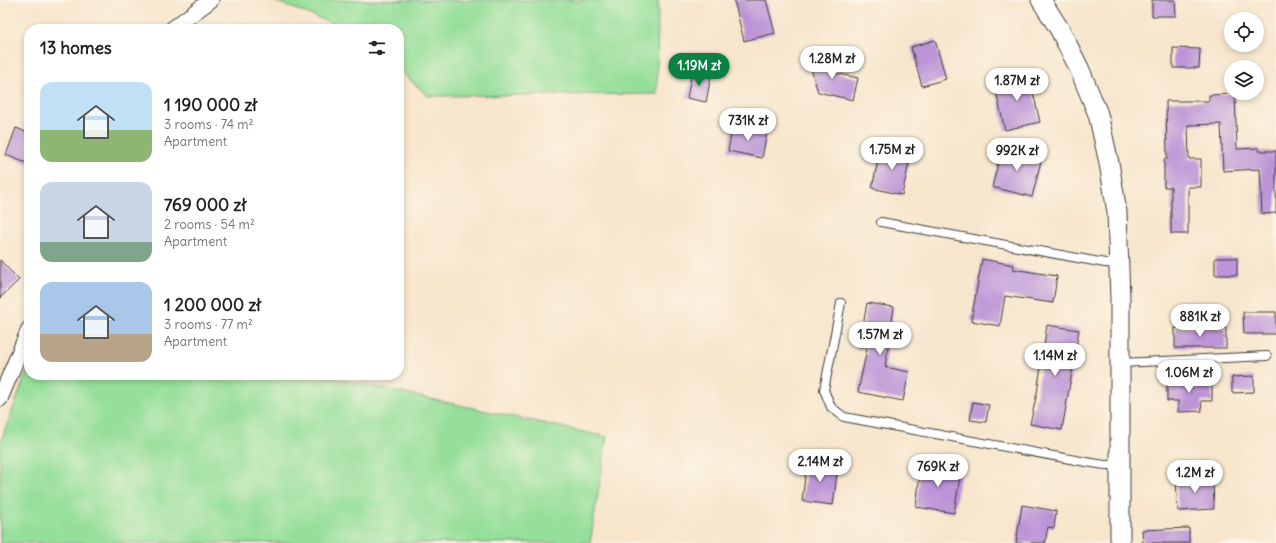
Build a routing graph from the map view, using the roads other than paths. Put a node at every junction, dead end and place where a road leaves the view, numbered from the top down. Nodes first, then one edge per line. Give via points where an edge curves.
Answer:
1 (211, 0) edge
2 (1041, 0) edge
3 (179, 24) edge
4 (881, 222) dead end
5 (1120, 264) junction
6 (841, 303) dead end
7 (24, 341) edge
8 (1266, 356) dead end
9 (1121, 363) junction
10 (0, 399) edge
11 (1121, 465) junction
12 (1120, 543) edge

1 - 3 street
2 - 5 street via 1060,30 1098,114 1117,212
4 - 5 lane
5 - 9 street
6 - 11 lane via 824,390 831,407 844,417 1086,462
7 - 10 street
8 - 9 lane
9 - 11 street
11 - 12 street

